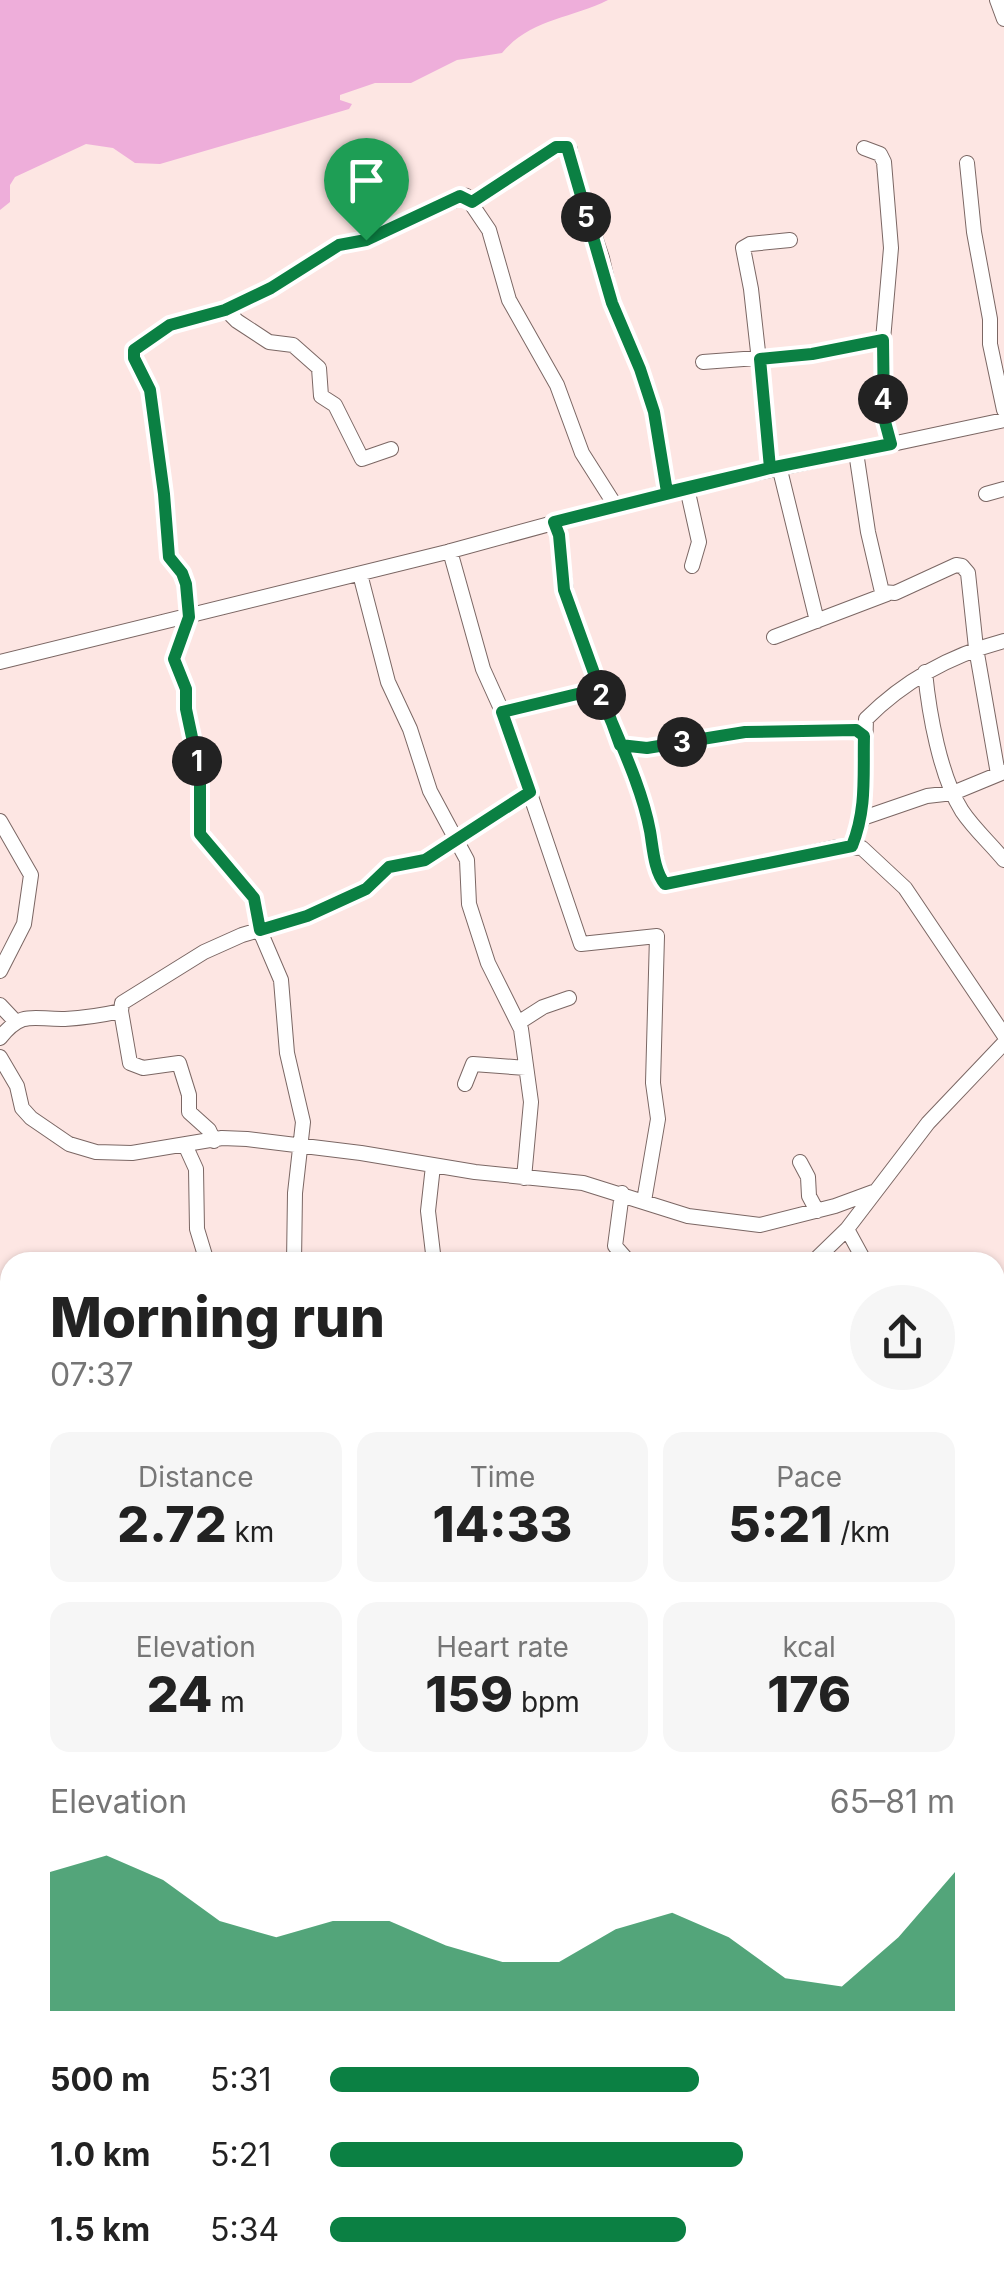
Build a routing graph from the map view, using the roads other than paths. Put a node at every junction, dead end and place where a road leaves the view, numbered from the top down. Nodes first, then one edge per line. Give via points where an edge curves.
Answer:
1 (998, 0) edge
2 (1004, 19) edge
3 (864, 148) dead end
4 (968, 162) dead end
5 (472, 202) junction
6 (790, 240) dead end
7 (225, 310) junction
8 (883, 340) junction
9 (760, 359) junction
10 (703, 362) dead end
11 (1003, 417) edge
12 (1004, 438) edge
13 (891, 444) junction
14 (391, 449) dead end
15 (856, 452) junction
16 (774, 467) junction
17 (687, 488) junction
18 (1004, 489) edge
19 (667, 492) junction
20 (986, 494) dead end
21 (615, 506) junction
22 (554, 522) junction
23 (450, 551) junction
24 (692, 566) dead end
25 (360, 574) junction
26 (887, 594) junction
27 (189, 617) junction
28 (817, 620) junction
29 (774, 637) dead end
30 (1004, 642) edge
31 (976, 648) junction
32 (0, 662) edge
33 (925, 672) junction
34 (598, 689) junction
35 (502, 712) junction
36 (862, 728) junction
37 (620, 745) junction
38 (1001, 774) edge
39 (530, 792) junction
40 (953, 793) junction
41 (863, 818) junction
42 (0, 822) edge
43 (458, 841) junction
44 (852, 846) junction
45 (1004, 860) edge
46 (260, 930) junction
47 (0, 971) edge
48 (570, 998) dead end
49 (0, 1005) edge
50 (121, 1011) junction
51 (16, 1022) junction
52 (518, 1022) junction
53 (1004, 1035) edge
54 (0, 1038) edge
55 (1004, 1043) edge
56 (0, 1057) edge
57 (526, 1068) junction
58 (466, 1084) dead end
59 (214, 1140) junction
60 (186, 1146) junction
61 (302, 1146) junction
62 (800, 1162) dead end
63 (433, 1166) junction
64 (524, 1178) junction
65 (617, 1192) junction
66 (873, 1192) junction
67 (644, 1201) junction
68 (836, 1206) junction
69 (817, 1210) junction
70 (850, 1224) junction
71 (203, 1252) edge
72 (294, 1252) edge
73 (433, 1252) edge
74 (618, 1252) edge
75 (823, 1252) edge
76 (861, 1252) edge

1 - 2 street
3 - 8 street via 880,154 886,178 890,248
4 - 11 street
5 - 7 street via 460,196 380,235 339,245
5 - 19 street via 556,147 570,150 612,303 654,412
5 - 21 street via 500,258 508,300
6 - 9 street via 743,248
7 - 14 street via 269,342 293,345 320,368 320,396 335,404 362,459
7 - 27 street via 170,325 134,350 150,390 169,557 186,584
8 - 9 street
8 - 13 street
9 - 10 street
9 - 16 street
11 - 12 street
11 - 13 street
13 - 15 street
15 - 16 street
15 - 26 street via 880,587
16 - 17 street
16 - 28 street
17 - 19 street
17 - 24 street via 700,542
18 - 20 street
19 - 21 street
21 - 22 street
22 - 23 street
22 - 34 street via 564,590
23 - 25 street
23 - 35 street
25 - 27 street
25 - 43 street via 388,682 430,792
26 - 28 street
26 - 31 street via 962,566 971,582
27 - 32 street
27 - 46 street via 174,659 186,689 200,775 200,834 254,898
28 - 29 street
30 - 31 street
31 - 33 street
31 - 38 street
33 - 36 street
33 - 40 street
34 - 35 street
34 - 37 street
35 - 39 street
36 - 37 street
36 - 41 street
37 - 44 street via 665,884
38 - 40 street
39 - 43 street
39 - 67 street via 581,944 658,936 658,1119
40 - 41 street
40 - 45 street
41 - 44 street
42 - 47 street via 30,876 24,924
43 - 46 street via 425,860 389,867 366,889 307,916
43 - 52 street via 468,904
44 - 53 street via 866,850 906,888
46 - 50 street via 204,952 139,990
46 - 61 street via 281,980
48 - 52 street
49 - 51 street
50 - 51 street
50 - 59 street via 130,1064 178,1063 189,1112
51 - 54 street
52 - 57 street
55 - 66 street
56 - 60 street via 22,1108 69,1144 132,1153
57 - 58 street via 473,1064
57 - 64 street via 531,1102
59 - 60 street
59 - 61 street
60 - 71 street via 196,1169
61 - 63 street
61 - 72 street
62 - 69 street
63 - 64 street
63 - 73 street
64 - 65 street
65 - 67 street
65 - 74 street
66 - 68 street
66 - 70 street
67 - 69 street via 746,1224
68 - 69 street
68 - 70 street
70 - 75 street
70 - 76 street

